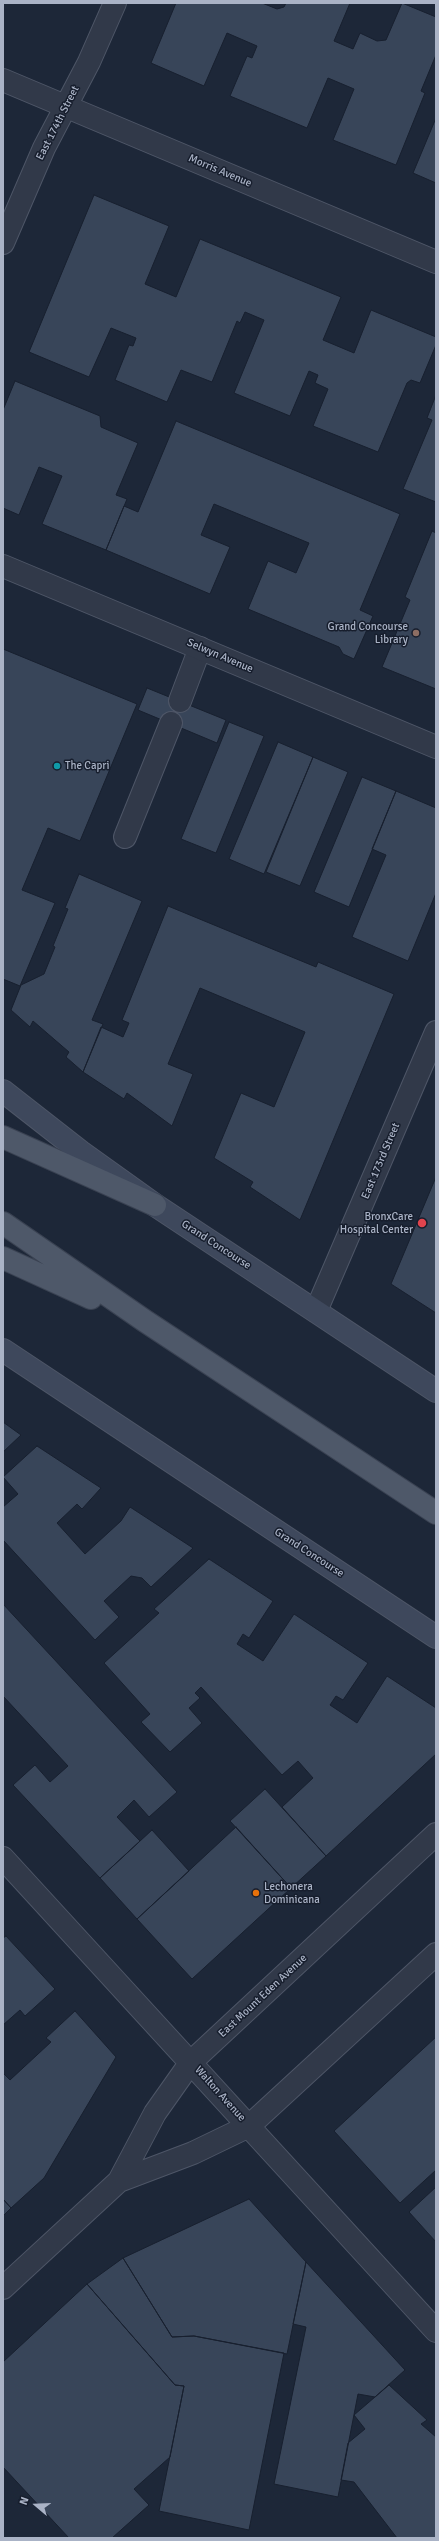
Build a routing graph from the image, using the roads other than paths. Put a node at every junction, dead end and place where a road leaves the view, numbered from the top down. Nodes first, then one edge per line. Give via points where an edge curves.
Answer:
1 (115, 3) edge
2 (5, 81) edge
3 (66, 106) junction
4 (3, 243) edge
5 (436, 262) edge
6 (3, 566) edge
7 (200, 648) junction
8 (180, 701) dead end
9 (171, 723) dead end
10 (436, 747) edge
11 (125, 837) dead end
12 (436, 1032) edge
13 (3, 1091) edge
14 (3, 1137) edge
15 (155, 1205) junction
16 (3, 1223) edge
17 (3, 1258) edge
18 (316, 1311) junction
19 (145, 1321) junction
20 (3, 1350) edge
21 (436, 1391) edge
22 (436, 1513) edge
23 (436, 1637) edge
24 (436, 1834) edge
25 (3, 1858) edge
26 (436, 1954) edge
27 (191, 2062) junction
28 (249, 2126) junction
29 (119, 2181) junction
30 (3, 2288) edge
31 (436, 2331) edge

1 - 3 street, East 174th Street
2 - 3 street, Morris Avenue
3 - 4 street, East 174th Street via 36,166
3 - 5 street, Morris Avenue
6 - 7 street, Selwyn Avenue
7 - 8 street
7 - 10 street, Selwyn Avenue
9 - 11 street
12 - 18 street, East 173rd Street
13 - 15 street, Grand Concourse
14 - 15 main road
15 - 18 street, Grand Concourse
16 - 19 main road
17 - 19 main road
18 - 21 street, Grand Concourse
19 - 22 main road
20 - 23 street, Grand Concourse
24 - 27 street, East Mount Eden Avenue
25 - 27 street, Walton Avenue
26 - 28 street, East Mount Eden Avenue
27 - 28 street, Walton Avenue
27 - 29 street, East Mount Eden Avenue via 155,2113
28 - 29 street, East Mount Eden Avenue via 193,2153
28 - 31 street, Walton Avenue
29 - 30 street, East Mount Eden Avenue

